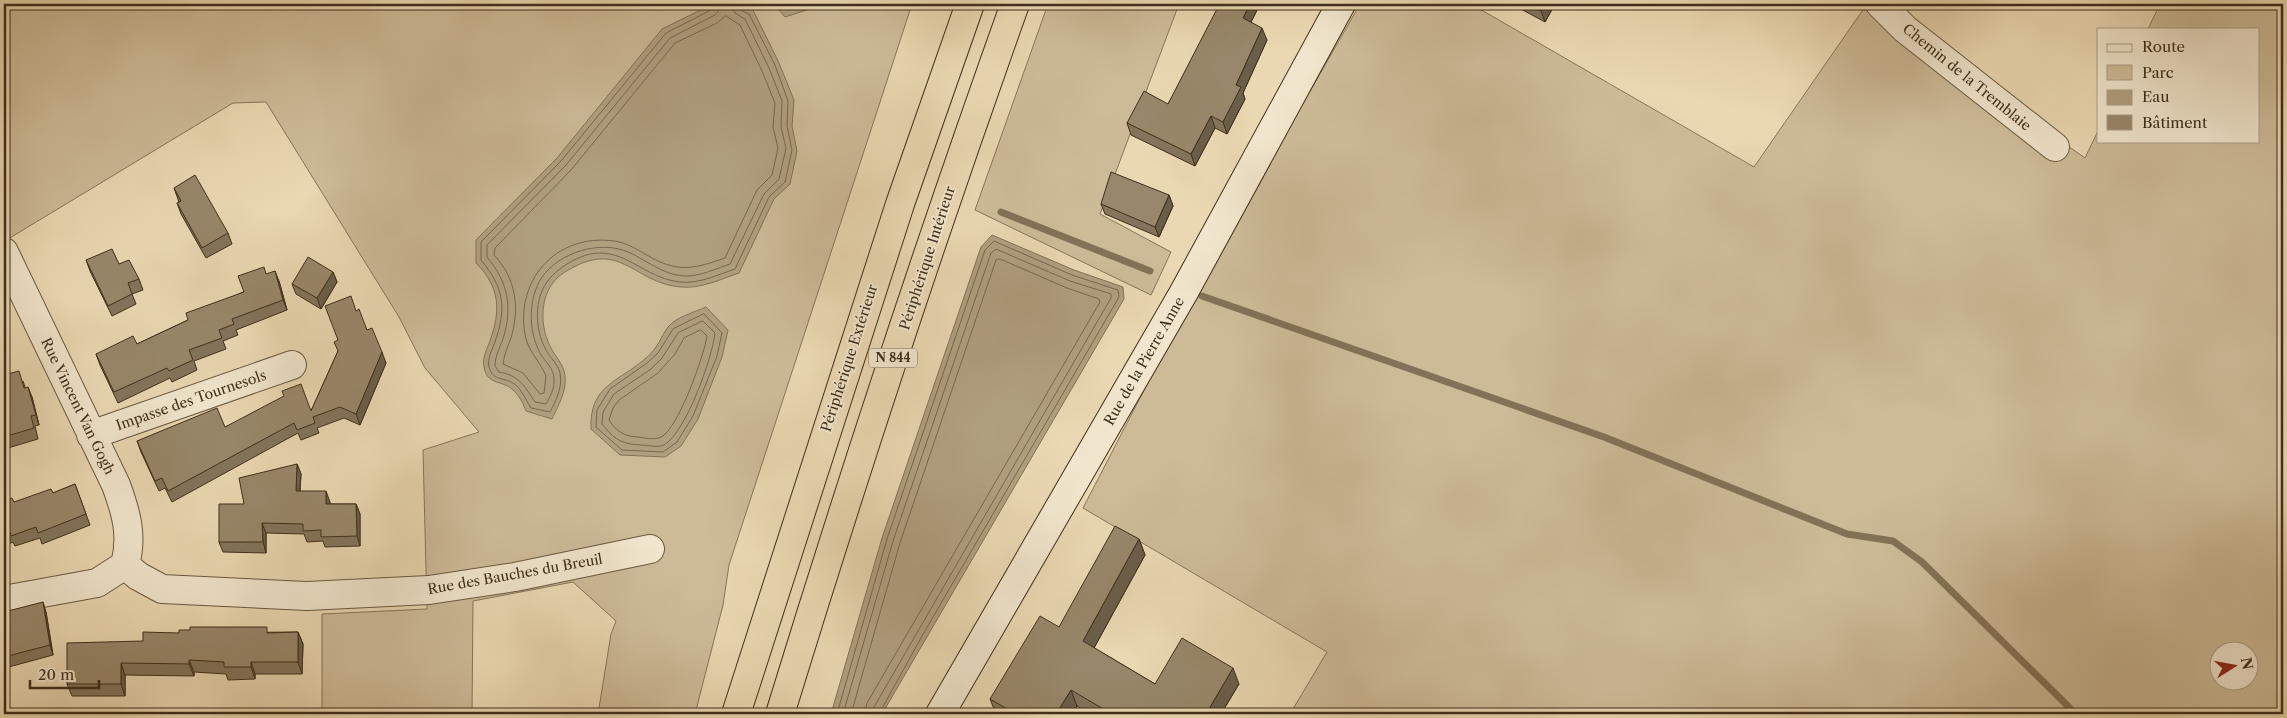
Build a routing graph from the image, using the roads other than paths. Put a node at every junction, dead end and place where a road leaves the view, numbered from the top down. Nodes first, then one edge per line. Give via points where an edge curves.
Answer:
1 (970, 4) edge
2 (1015, 4) edge
3 (1341, 4) edge
4 (1880, 4) edge
5 (2055, 147) dead end
6 (4, 252) edge
7 (292, 365) dead end
8 (91, 434) junction
9 (650, 549) dead end
10 (125, 566) junction
11 (4, 600) edge
12 (736, 714) edge
13 (780, 714) edge
14 (940, 714) edge

1 - 12 highway, Périphérique Extérieur / N 844 via 879,268
2 - 13 highway, Périphérique Intérieur / N 844 via 867,435
3 - 14 street, Rue de la Pierre Anne via 1184,292
4 - 5 street, Chemin de la Tremblaie via 1905,29
6 - 8 street, Rue Vincent Van Gogh
7 - 8 street, Impasse des Tournesols
8 - 10 street, Rue Vincent Van Gogh via 125,510 130,537
9 - 10 street, Rue des Bauches du Breuil via 514,577 430,590 307,596 162,588
10 - 11 street via 97,583

